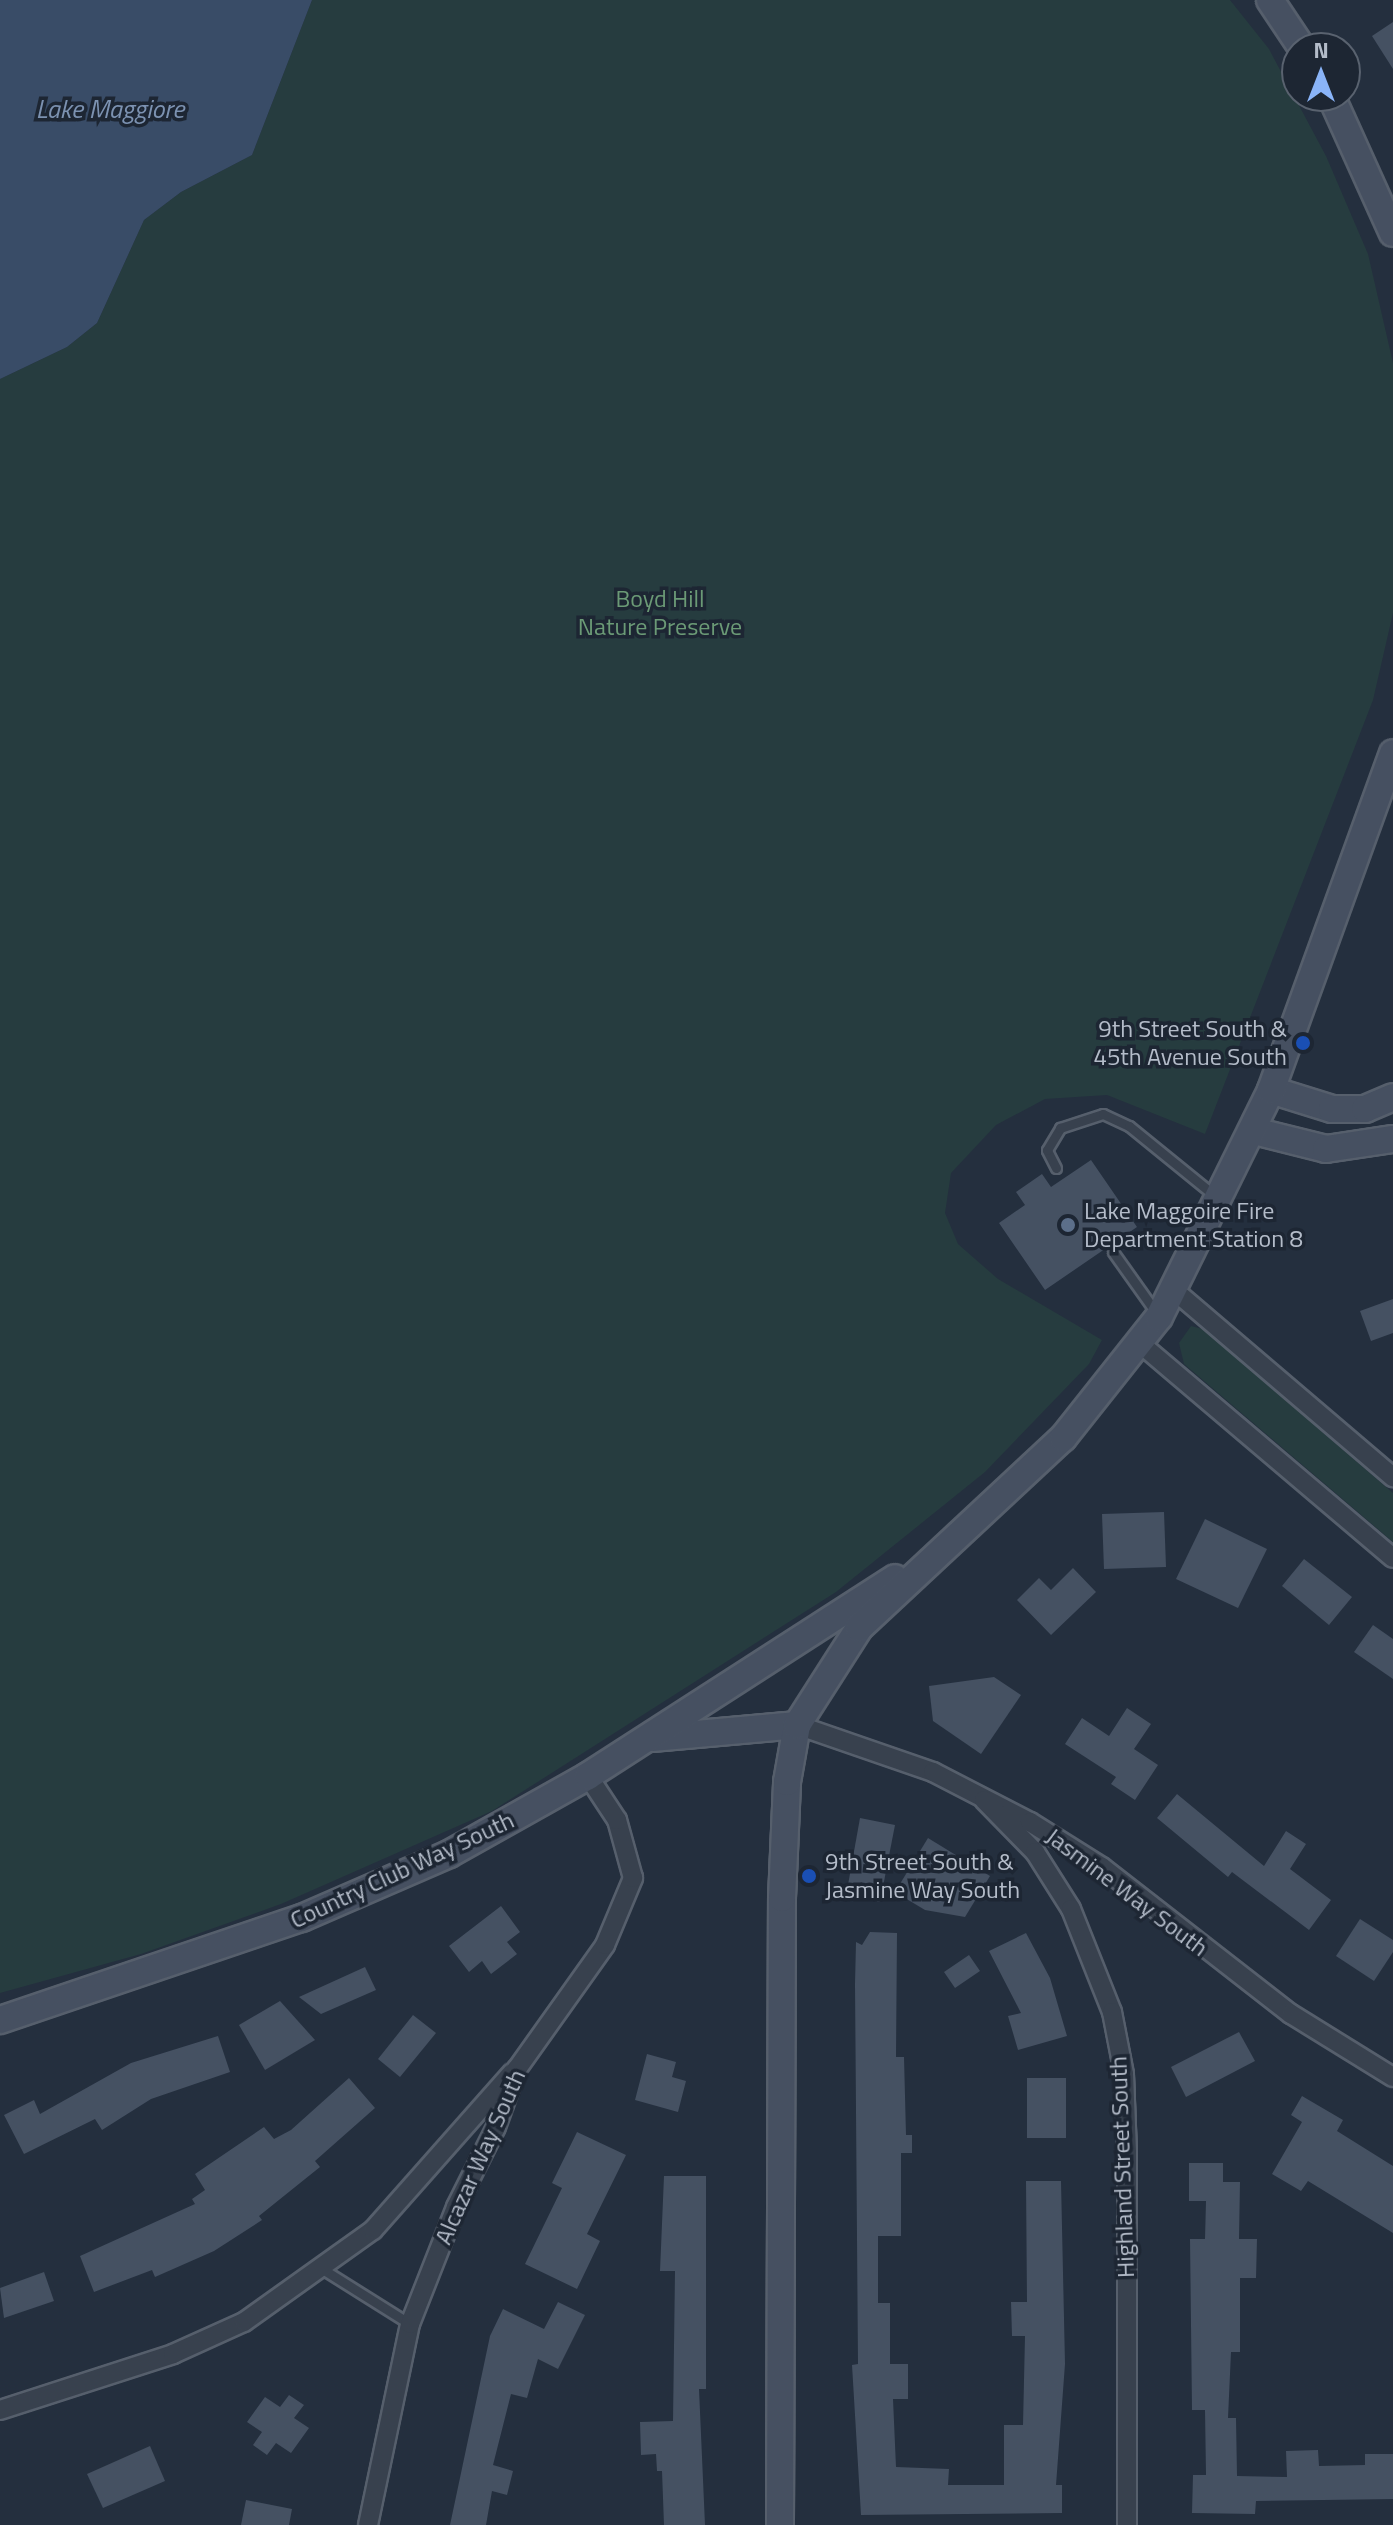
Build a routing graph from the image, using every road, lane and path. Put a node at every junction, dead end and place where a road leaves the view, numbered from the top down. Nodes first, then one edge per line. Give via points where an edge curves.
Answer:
1 (1270, 0) edge
2 (1291, 32) edge
3 (1338, 112) edge
4 (1393, 233) edge
5 (1393, 753) edge
6 (1271, 1090) junction
7 (1393, 1097) edge
8 (1254, 1131) junction
9 (1393, 1139) edge
10 (1056, 1168) dead end
11 (1221, 1200) junction
12 (1113, 1252) dead end
13 (1175, 1291) junction
14 (1159, 1317) junction
15 (1142, 1345) junction
16 (1393, 1477) edge
17 (936, 1552) junction
18 (1393, 1558) edge
19 (797, 1725) junction
20 (640, 1740) junction
21 (588, 1776) junction
22 (984, 1800) junction
23 (0, 2020) edge
24 (517, 2069) junction
25 (1393, 2077) edge
26 (324, 2270) junction
27 (410, 2324) junction
28 (0, 2410) edge
29 (368, 2525) edge
30 (780, 2525) edge
31 (1127, 2525) edge

1 - 2 main road
3 - 4 main road
5 - 6 main road
6 - 7 main road via 1332,1109 1365,1109
6 - 8 main road
8 - 9 main road via 1326,1149
8 - 11 main road
10 - 11 lane via 1047,1150 1060,1128 1103,1114 1129,1126
11 - 13 main road
12 - 14 lane
13 - 14 main road
13 - 16 street
14 - 15 main road
15 - 17 main road via 1063,1438
15 - 18 street
17 - 19 main road via 859,1628
17 - 20 main road
19 - 20 main road, Country Club Way South
19 - 22 street, Jasmine Way South via 933,1772
19 - 30 main road via 787,1782 782,1898
20 - 21 main road, Country Club Way South
21 - 23 main road, Country Club Way South via 449,1854 302,1918
21 - 24 street, Alcazar Way South via 617,1820 633,1878 605,1945
22 - 25 street, Jasmine Way South via 1102,1867 1291,2014
22 - 31 street, Highland Street South via 1035,1852 1071,1909 1112,2012 1124,2074 1127,2153
24 - 26 street via 373,2230
24 - 27 street, Alcazar Way South
26 - 27 lane
26 - 28 street via 244,2322 173,2354
27 - 29 street, Alcazar Way South

